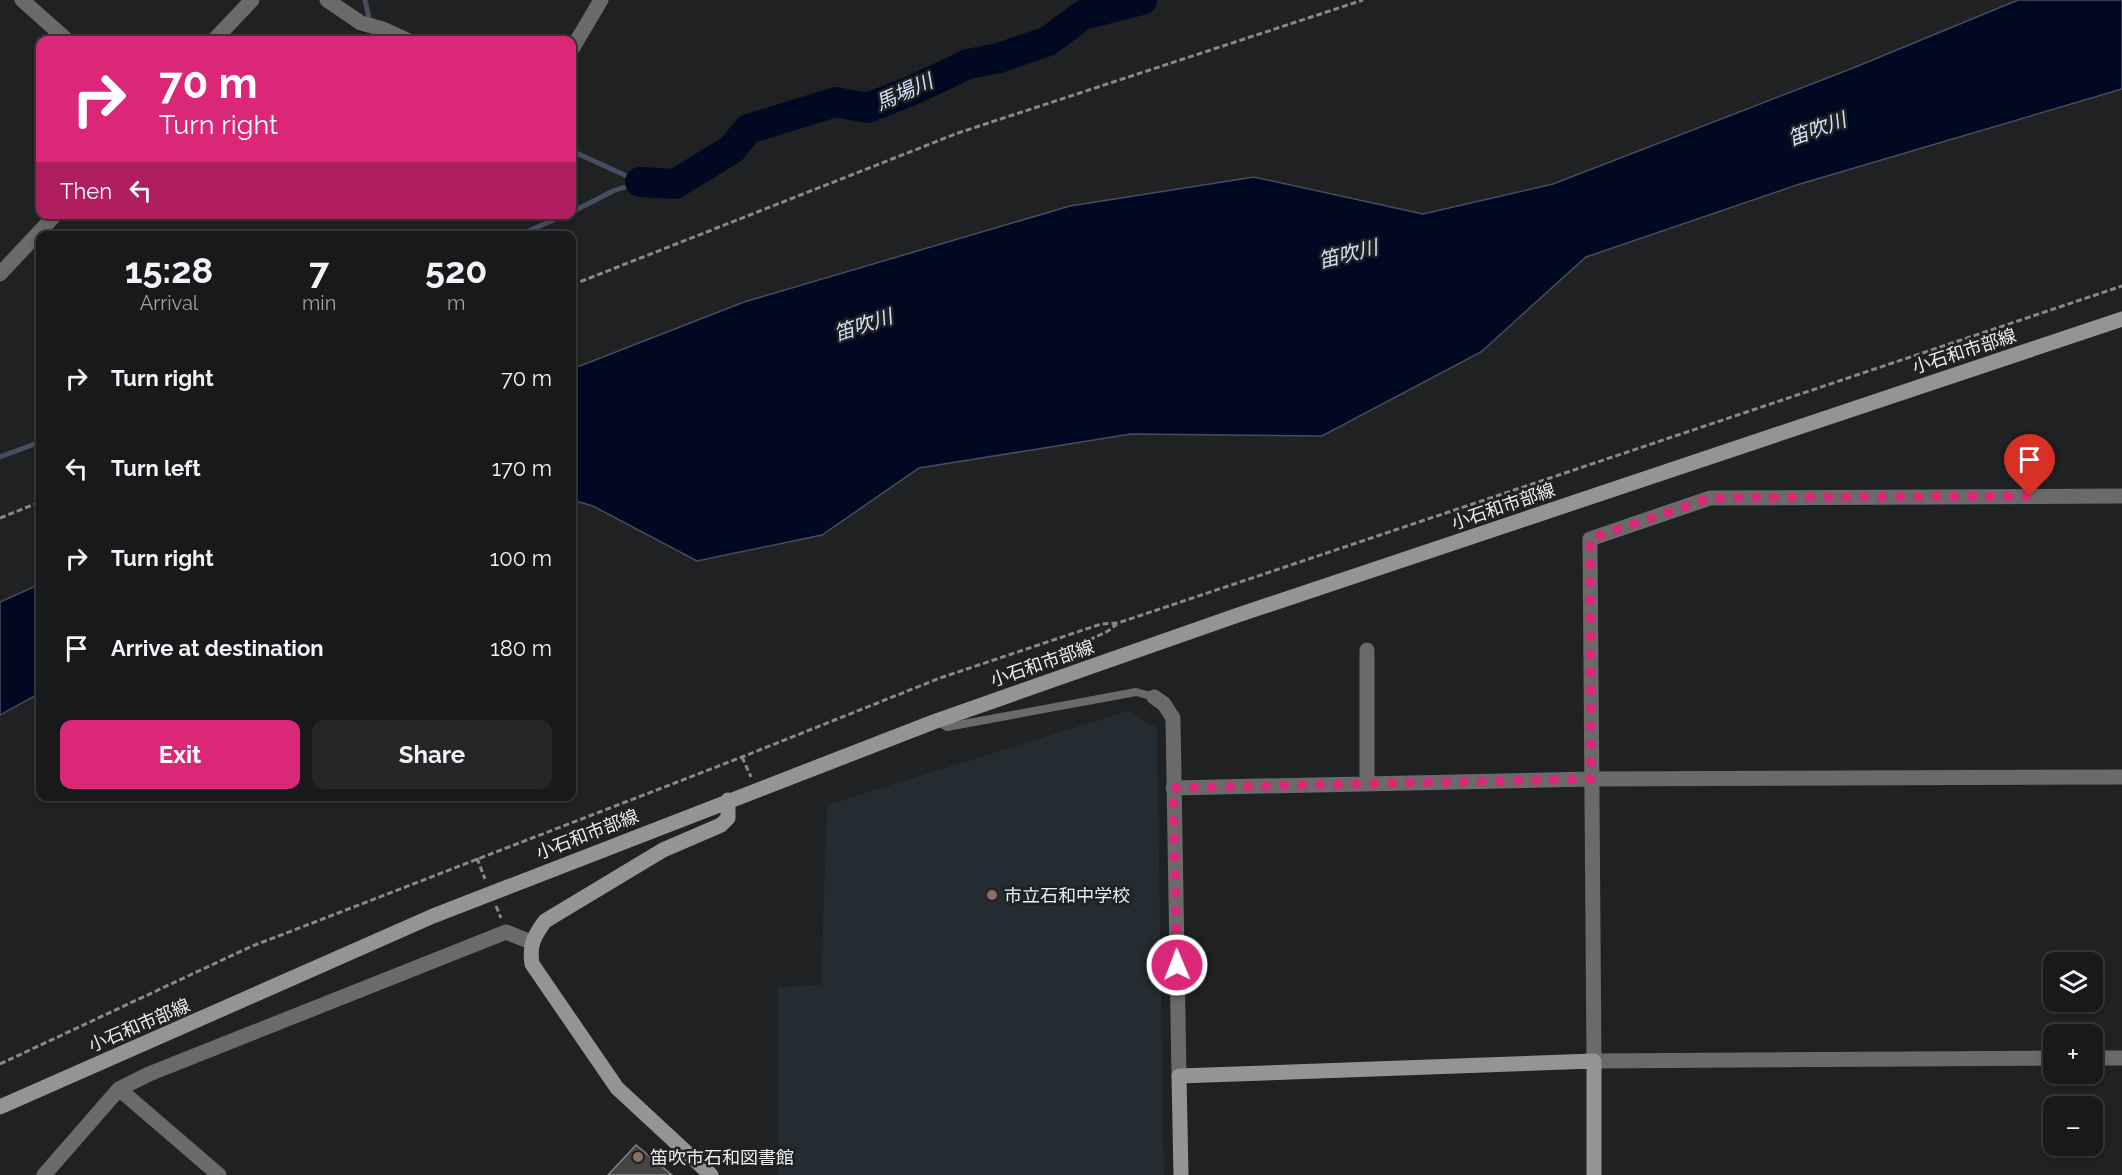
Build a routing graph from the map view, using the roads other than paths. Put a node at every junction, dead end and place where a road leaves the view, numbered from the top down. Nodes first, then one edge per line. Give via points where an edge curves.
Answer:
1 (22, 0) edge
2 (252, 0) edge
3 (327, 0) edge
4 (601, 0) edge
5 (62, 36) edge
6 (218, 36) edge
7 (398, 36) edge
8 (576, 42) edge
9 (51, 219) edge
10 (40, 231) edge
11 (36, 235) edge
12 (0, 274) edge
13 (2122, 319) edge
14 (2122, 496) edge
15 (1367, 650) dead end
16 (1154, 698) joint
17 (936, 720) junction
18 (2122, 777) edge
19 (1591, 779) junction
20 (1367, 784) junction
21 (1173, 788) junction
22 (728, 800) junction
23 (531, 942) junction
24 (2043, 1058) edge
25 (2103, 1058) edge
26 (2122, 1058) edge
27 (1594, 1061) junction
28 (1179, 1076) junction
29 (119, 1089) junction
30 (0, 1107) edge
31 (44, 1175) edge
32 (219, 1175) edge
33 (711, 1175) edge
34 (1181, 1175) edge
35 (1594, 1175) edge

1 - 5 street
2 - 6 street
3 - 7 street via 361,23
4 - 8 street
9 - 10 street
11 - 12 street
13 - 17 main road, 小石和市部線
14 - 19 street via 1710,498 1590,539
15 - 20 street
16 - 17 lane via 1136,692 947,727
16 - 21 street via 1164,704 1173,718
17 - 22 main road, 小石和市部線
18 - 19 street
19 - 20 street
19 - 27 street
20 - 21 street
21 - 28 street
22 - 23 main road via 728,818 721,825 663,850 545,921
22 - 30 main road, 小石和市部線 via 433,916
23 - 29 street via 506,932
23 - 33 main road via 532,964 617,1088
24 - 27 street
25 - 26 street
27 - 28 main road
27 - 35 main road
28 - 34 main road
29 - 31 street
29 - 32 street

